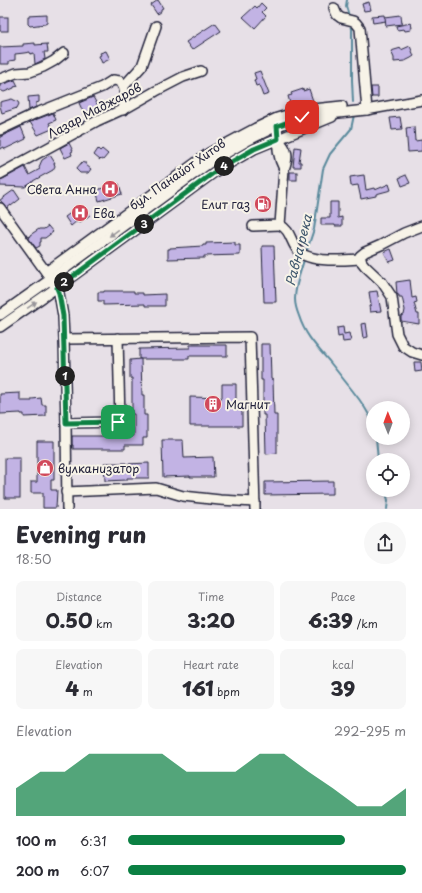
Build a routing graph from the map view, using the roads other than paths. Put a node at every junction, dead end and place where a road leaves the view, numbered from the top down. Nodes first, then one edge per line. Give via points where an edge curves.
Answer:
1 (334, 8) dead end
2 (156, 26) dead end
3 (64, 53) dead end
4 (202, 71) dead end
5 (0, 79) edge
6 (124, 86) junction
7 (422, 100) edge
8 (123, 110) junction
9 (342, 110) junction
10 (367, 110) junction
11 (277, 126) junction
12 (0, 130) edge
13 (278, 139) junction
14 (0, 174) edge
15 (0, 208) edge
16 (280, 225) junction
17 (253, 226) dead end
18 (422, 226) edge
19 (361, 259) junction
20 (49, 276) junction
21 (57, 288) junction
22 (0, 315) edge
23 (0, 327) edge
24 (118, 338) junction
25 (64, 339) junction
26 (422, 355) edge
27 (66, 423) junction
28 (66, 492) junction
29 (255, 506) edge
30 (67, 509) edge

1 - 10 street via 337,15 353,21 360,28
2 - 6 street via 142,66
3 - 5 street via 43,67
4 - 8 street, Лазар Маджаров via 183,77
6 - 8 street
6 - 12 street via 120,81 113,80
7 - 10 street, бул. Панайот Хитов
8 - 14 street, Лазар Маджаров via 97,121
9 - 10 street, бул. Панайот Хитов
9 - 11 street, бул. Панайот Хитов via 302,117
9 - 13 street, бул. Панайот Хитов
9 - 20 street via 304,110 277,118 209,153
11 - 13 street
11 -> 20 street, бул. Панайот Хитов via 247,140 209,163
13 - 16 street via 277,148 284,169
13 - 21 street, бул. Панайот Хитов via 254,149 216,171
15 - 20 street
16 - 17 street
16 - 19 street via 285,228 296,249 305,256 324,260
18 - 19 street via 365,252 360,256
19 - 26 street via 392,297 397,334 403,346
20 - 21 street
20 - 22 street, бул. Панайот Хитов
23 -> 21 street, бул. Панайот Хитов
21 - 25 street via 62,308
24 - 25 street
24 - 27 street via 120,421
24 - 29 street via 250,337
25 - 27 street
27 - 28 street
28 - 29 street via 156,488 183,496
28 - 30 street

